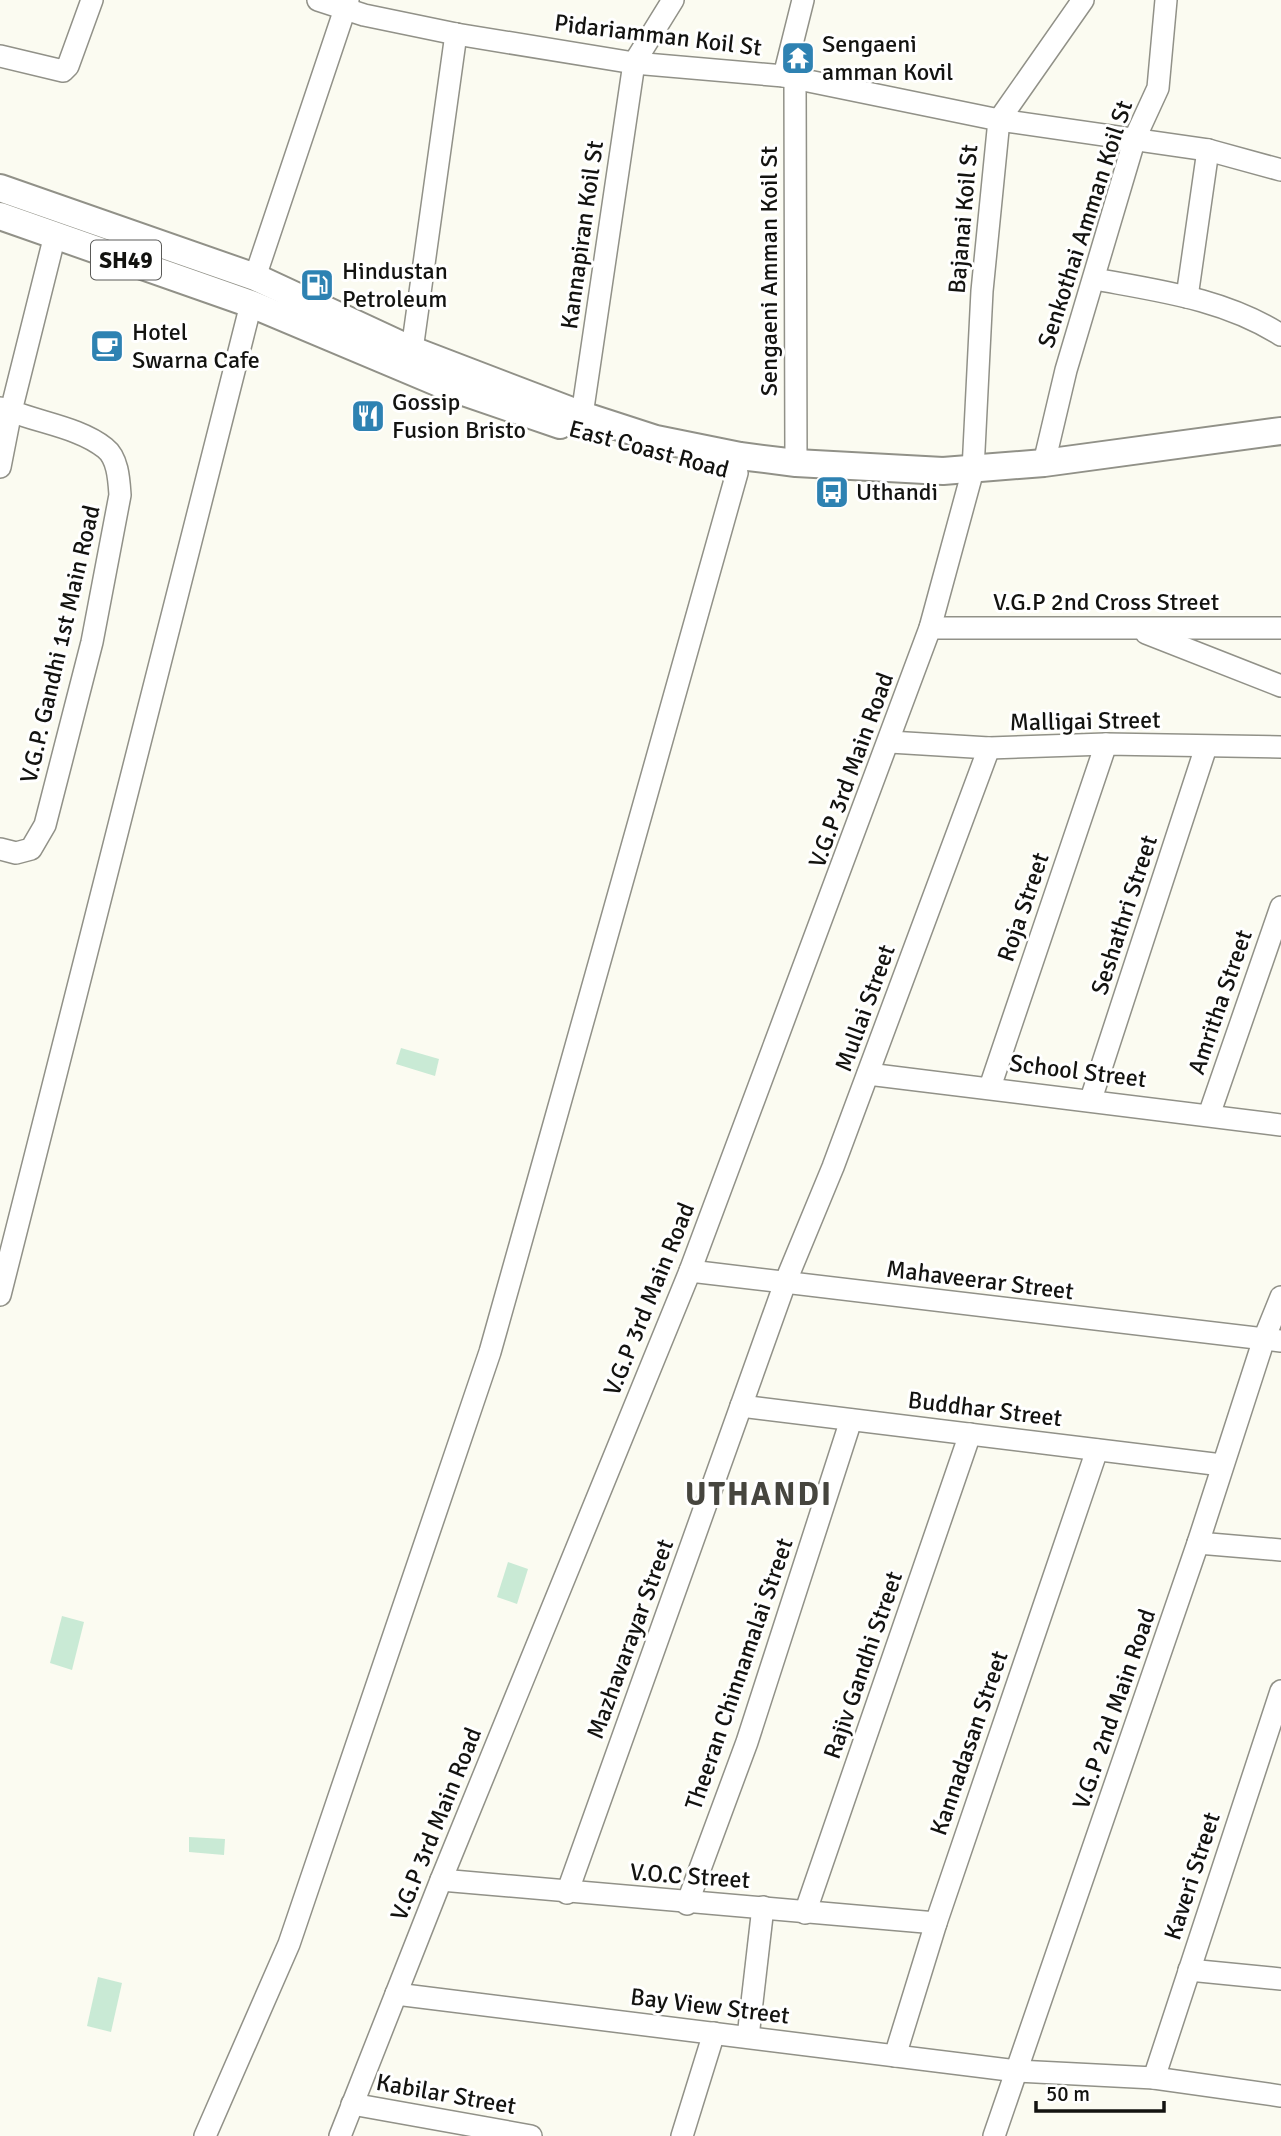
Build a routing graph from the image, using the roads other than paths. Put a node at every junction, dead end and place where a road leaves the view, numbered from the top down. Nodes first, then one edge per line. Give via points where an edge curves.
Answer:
1 (92, 0) edge
2 (318, 0) edge
3 (673, 0) edge
4 (803, 0) edge
5 (1083, 0) edge
6 (1166, 0) edge
7 (347, 4) edge
8 (456, 34) junction
9 (0, 56) edge
10 (634, 63) junction
11 (790, 78) junction
12 (999, 120) junction
13 (1135, 138) junction
14 (1208, 150) junction
15 (1281, 170) edge
16 (0, 188) edge
17 (0, 216) edge
18 (55, 235) junction
19 (255, 277) junction
20 (1095, 279) junction
21 (1187, 297) junction
22 (251, 304) junction
23 (1281, 335) edge
24 (408, 358) junction
25 (6, 410) edge
26 (582, 415) junction
27 (1281, 431) edge
28 (1281, 444) edge
29 (796, 463) junction
30 (1044, 463) junction
31 (0, 467) edge
32 (737, 473) junction
33 (971, 475) junction
34 (930, 628) junction
35 (1132, 628) junction
36 (1281, 628) edge
37 (1281, 686) edge
38 (890, 742) junction
39 (1106, 744) junction
40 (1206, 747) junction
41 (1281, 747) edge
42 (989, 748) junction
43 (0, 849) edge
44 (1281, 907) edge
45 (868, 1074) junction
46 (990, 1087) junction
47 (1090, 1099) junction
48 (1209, 1115) junction
49 (1281, 1125) edge
50 (690, 1271) junction
51 (785, 1283) junction
52 (0, 1295) edge
53 (1281, 1297) edge
54 (1272, 1340) edge
55 (741, 1406) junction
56 (851, 1420) junction
57 (970, 1434) junction
58 (1097, 1450) junction
59 (1222, 1465) junction
60 (1198, 1543) junction
61 (1281, 1550) edge
62 (1281, 1691) edge
63 (441, 1880) junction
64 (567, 1893) junction
65 (687, 1904) junction
66 (764, 1907) junction
67 (805, 1913) junction
68 (936, 1923) junction
69 (1189, 1969) junction
70 (1281, 1979) edge
71 (396, 1994) junction
72 (714, 2033) junction
73 (748, 2037) junction
74 (895, 2056) junction
75 (1017, 2071) junction
76 (1154, 2078) junction
77 (1281, 2096) edge
78 (352, 2104) junction
79 (205, 2136) edge
80 (340, 2136) edge
81 (531, 2136) edge
82 (682, 2136) edge
83 (994, 2136) edge

1 - 9 street via 63,71
2 - 7 street, Pidariamman Koil St
3 - 10 street
4 - 11 street, Sengaeni Amman Koil St
5 - 12 street, Bajanai Koil St
6 - 13 street, Senkothai Amman Koil St via 1157,88
7 - 8 street, Pidariamman Koil St via 364,15
7 - 19 street
8 - 10 street, Pidariamman Koil St
8 - 24 street
10 - 11 street, Pidariamman Koil St
10 - 26 street, Kannapiran Koil St
11 - 12 street, Pidariamman Koil St
11 - 29 street, Sengaeni Amman Koil St
12 - 13 street, Pidariamman Koil St
12 - 33 street, Bajanai Koil St via 982,290
13 - 14 street, Pidariamman Koil St
13 - 20 street, Senkothai Amman Koil St
14 - 15 street, Pidariamman Koil St
14 - 21 street
16 - 19 main road
17 - 18 main road, SH49
18 - 22 main road, SH49
18 - 25 street
19 - 24 main road
20 - 21 street
20 - 30 street, Senkothai Amman Koil St via 1066,370
21 - 23 street via 1228,307
22 - 24 main road
22 - 52 street
24 - 26 main road, East Coast Road
24 - 32 main road, East Coast Road via 446,386 650,454
25 - 31 street
25 - 43 street, V.G.P. Gandhi 1st Main Road via 81,435 107,449 119,477 120,495 92,642 45,825 31,849 16,853
26 - 29 main road, East Coast Road via 656,439
27 - 30 main road, East Coast Road
28 - 33 main road, East Coast Road via 1046,474
29 - 33 main road, East Coast Road
30 - 33 main road, East Coast Road
32 - 33 main road, East Coast Road
32 - 79 street via 490,1352 289,1944
33 - 34 street, V.G.P 3rd Main Road
34 - 35 street, V.G.P 2nd Cross Street
34 - 38 street, V.G.P 3rd Main Road
35 - 36 street, V.G.P 2nd Cross Street
35 - 37 street
38 - 42 street, Malligai Street
38 - 50 street, V.G.P 3rd Main Road
39 - 40 street, Malligai Street
39 - 42 street, Malligai Street
39 - 46 street, Roja Street
40 - 41 street, Malligai Street
40 - 47 street, Seshathri Street
42 - 45 street, Mullai Street
44 - 48 street, Amritha Street
45 - 46 street, School Street
45 - 51 street, Mullai Street
46 - 47 street, School Street
47 - 48 street, School Street
48 - 49 street, School Street
50 - 51 street, Mahaveerar Street
50 - 63 street, V.G.P 3rd Main Road
51 - 54 street, Mahaveerar Street
51 - 55 street, Mazhavarayar Street
53 - 54 street, V.G.P 2nd Main Road
54 - 59 street, V.G.P 2nd Main Road
55 - 56 street, Buddhar Street
55 - 64 street, Mazhavarayar Street
56 - 57 street, Buddhar Street
56 - 65 street, Theeran Chinnamalai Street via 747,1742
57 - 58 street, Buddhar Street
57 - 67 street, Rajiv Gandhi Street
58 - 59 street, Buddhar Street
58 - 68 street, Kannadasan Street
59 - 60 street, V.G.P 2nd Main Road
60 - 61 street
60 - 75 street, V.G.P 2nd Main Road
62 - 69 street, Kaveri Street
63 - 64 street, V.O.C Street
63 - 71 street, V.G.P 3rd Main Road
64 - 65 street, V.O.C Street
65 - 66 street, V.O.C Street
66 - 67 street, V.O.C Street
66 - 73 street
67 - 68 street, V.O.C Street
68 - 74 street, Kannadasan Street
69 - 70 street
69 - 76 street, Kaveri Street
71 - 72 street, Bay View Street
71 - 78 street, V.G.P 3rd Main Road
72 - 73 street, Bay View Street
72 - 82 street
73 - 74 street, Bay View Street
74 - 75 street, Bay View Street
75 - 76 street, Bay View Street
75 - 83 street, V.G.P 2nd Main Road
76 - 77 street, Bay View Street
78 - 80 street, V.G.P 3rd Main Road
78 - 81 street, Kabilar Street

